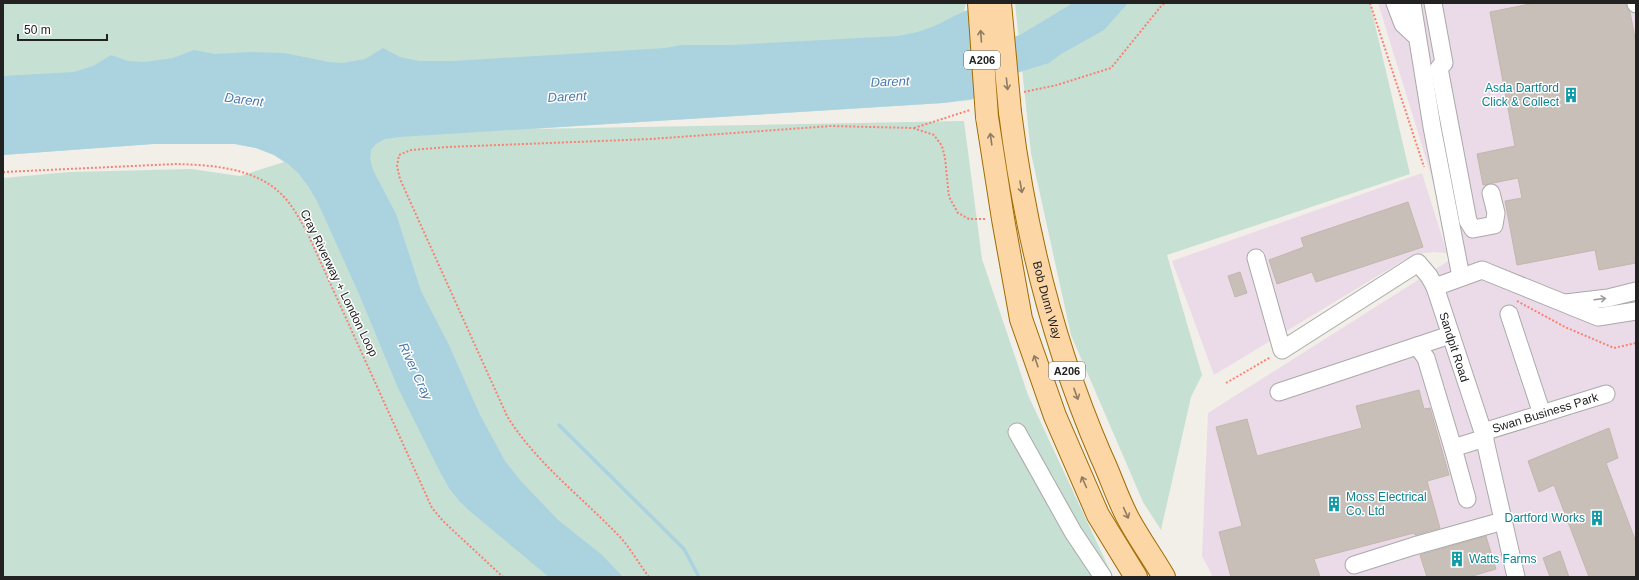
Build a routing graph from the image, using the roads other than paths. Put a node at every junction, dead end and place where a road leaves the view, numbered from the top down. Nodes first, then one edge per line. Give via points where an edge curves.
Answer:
1 (978, 3) edge
2 (1000, 3) edge
3 (1395, 3) edge
4 (1412, 3) edge
5 (1433, 3) edge
6 (1417, 38) junction
7 (1491, 193) dead end
8 (1470, 225) junction
9 (1454, 235) junction
10 (1256, 258) dead end
11 (1461, 277) junction
12 (1435, 287) junction
13 (1636, 291) edge
14 (1564, 303) junction
15 (1511, 307) road end
16 (1636, 311) edge
17 (1450, 335) junction
18 (1417, 346) junction
19 (1279, 392) dead end
20 (1606, 394) dead end
21 (1542, 414) junction
22 (1017, 432) dead end
23 (1484, 435) junction
24 (1453, 448) junction
25 (1467, 499) dead end
26 (1503, 521) junction
27 (1354, 565) dead end
28 (1103, 577) edge
29 (1136, 577) edge
30 (1164, 577) edge
31 (1515, 577) edge

29 -> 1 main road, A206, bridge via 1098,515 1055,416 1021,319 980,113
2 -> 30 main road, Bob Dunn Way / A206, bridge via 1014,103 1020,183 1044,293 1061,353 1083,414 1129,519
3 - 6 street via 1403,24
4 - 6 street
5 - 8 street via 1444,63 1439,68
6 - 9 street
7 - 8 street via 1496,214 1494,225
8 - 9 street
9 - 11 street
10 - 12 street, Sandpit Road via 1282,350 1418,263
11 - 12 street
11 - 14 street via 1482,270
12 - 17 street, Sandpit Road
14 -> 13 street via 1608,298
14 - 16 street via 1598,317
15 - 21 street
17 - 18 street
17 - 23 street, Sandpit Road
18 - 19 street
18 - 24 street via 1426,358
20 - 21 street, Swan Business Park
21 - 23 street, Swan Business Park
22 - 28 street via 1073,532
23 - 24 street, Swan Business Park
23 - 26 street, Sandpit Road
24 - 25 street
26 - 27 street
26 - 31 street, Sandpit Road

